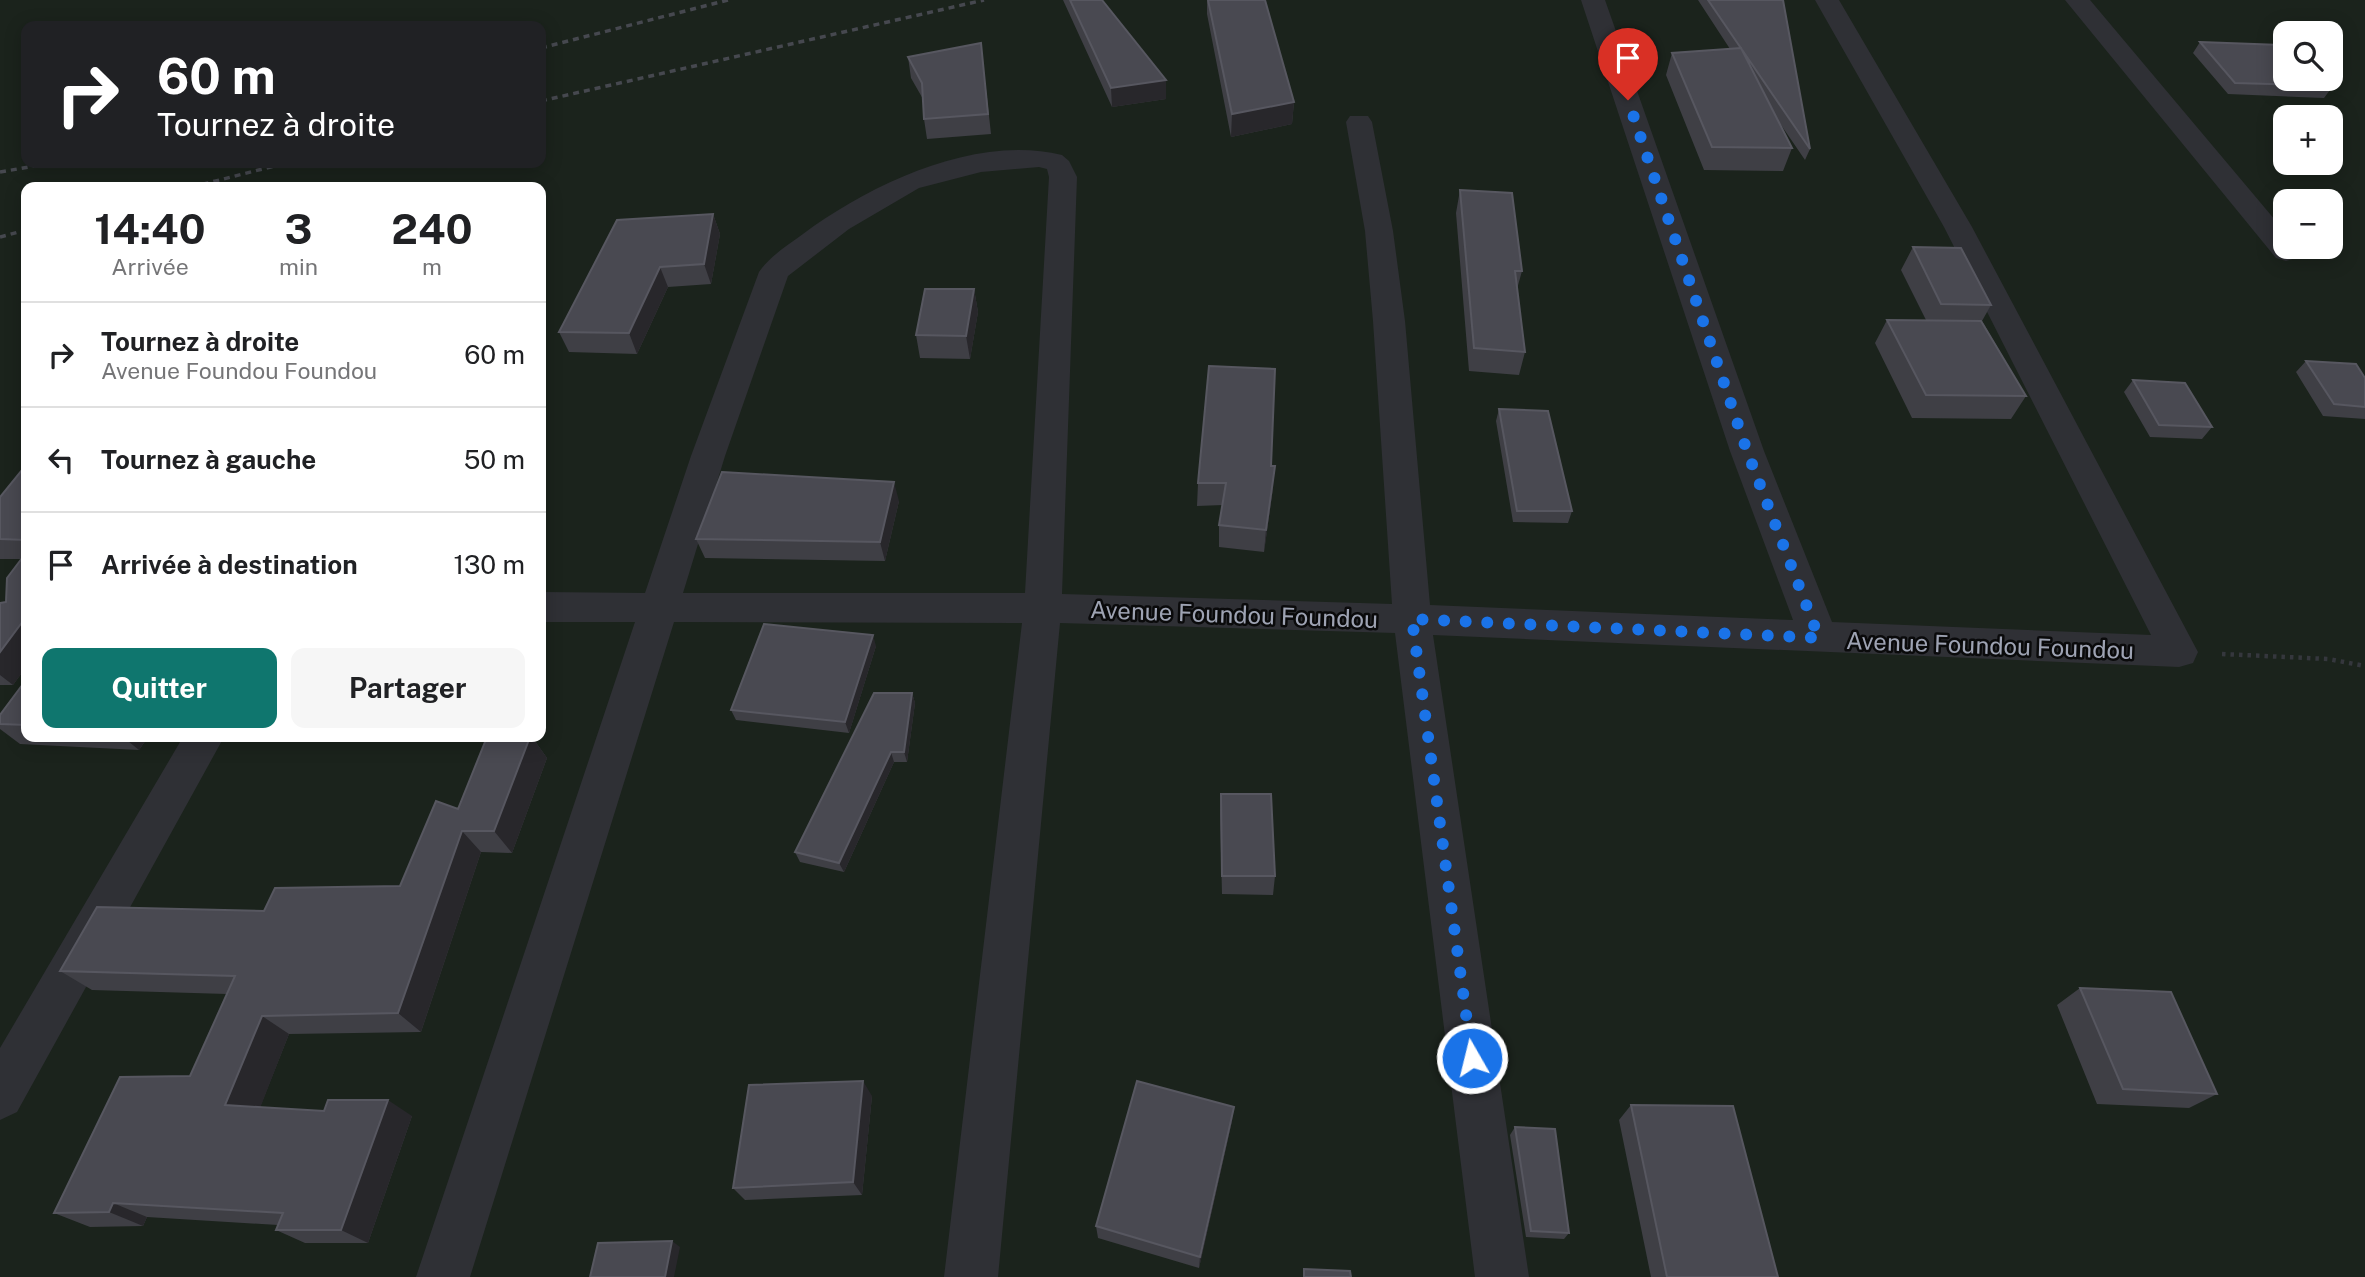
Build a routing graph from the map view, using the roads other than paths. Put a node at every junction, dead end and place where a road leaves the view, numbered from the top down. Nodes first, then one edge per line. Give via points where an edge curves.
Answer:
1 (1593, 0) edge
2 (1827, 0) edge
3 (2077, 0) edge
4 (1359, 122) dead end
5 (2273, 236) edge
6 (546, 607) edge
7 (1043, 608) junction
8 (660, 609) junction
9 (1412, 619) junction
10 (1819, 638) junction
11 (201, 742) edge
12 (0, 1095) edge
13 (443, 1277) edge
14 (971, 1277) edge
15 (1502, 1277) edge

1 - 10 street via 1747,451
2 - 10 street, Avenue Foundou Foundou via 1958,227 2179,653
3 - 5 street
4 - 9 street via 1389,321
6 - 8 street, Avenue Foundou Foundou
7 - 8 street, Avenue Foundou Foundou
7 - 8 street via 1063,177 1054,162 1026,157 911,181 794,254 775,272 708,456
7 - 9 street, Avenue Foundou Foundou
7 - 14 street
8 - 13 street
9 - 10 street, Avenue Foundou Foundou
9 - 15 street
11 - 12 street

